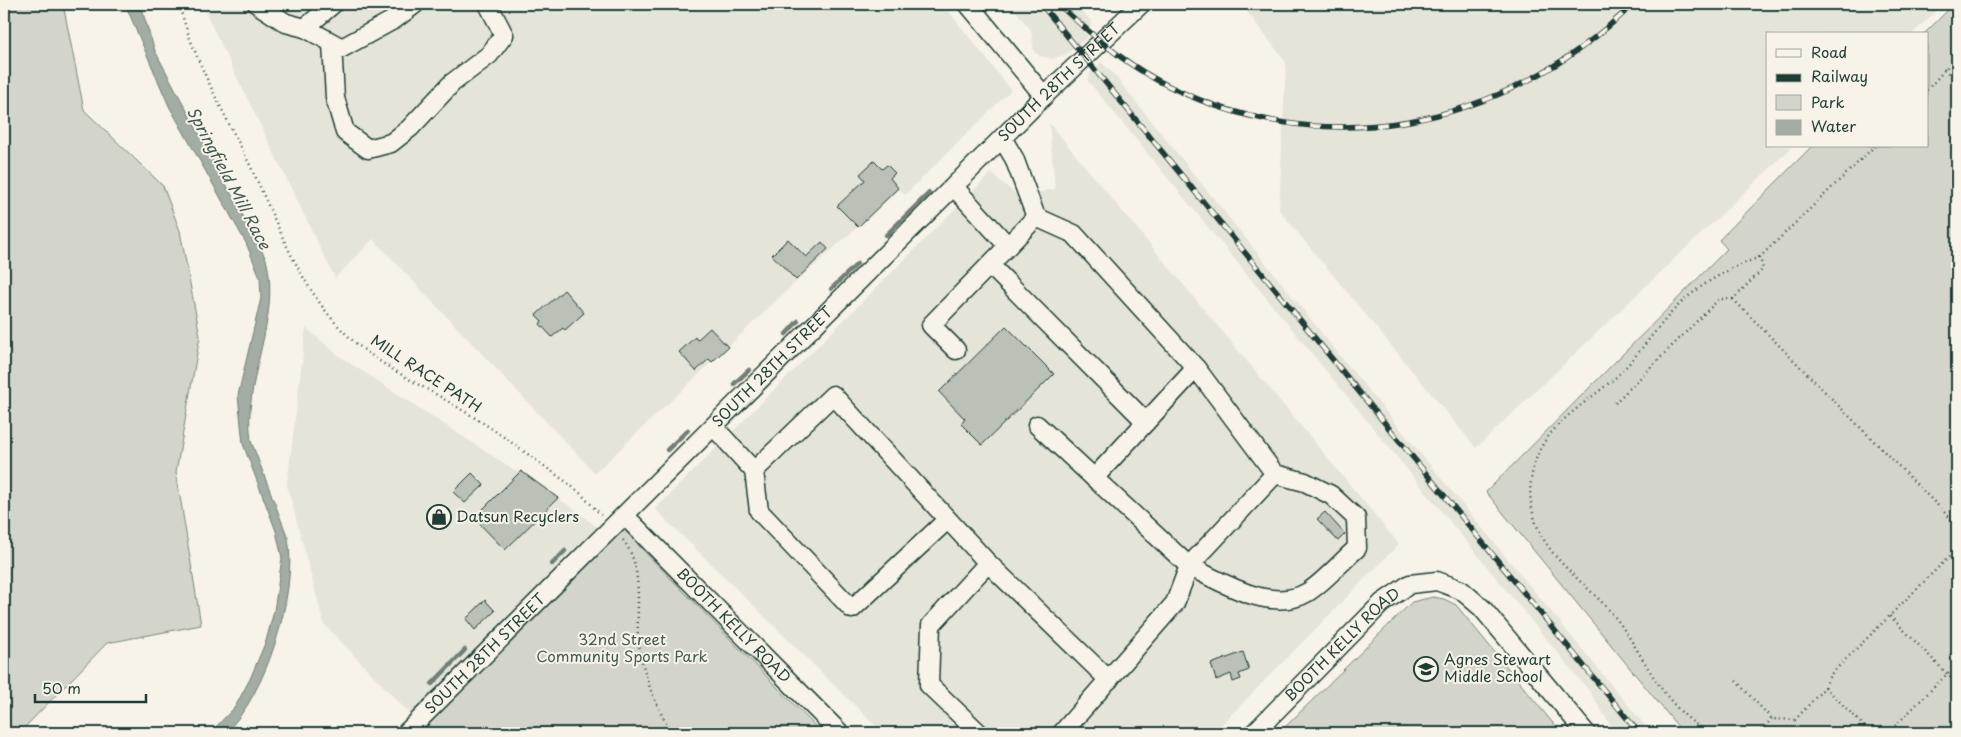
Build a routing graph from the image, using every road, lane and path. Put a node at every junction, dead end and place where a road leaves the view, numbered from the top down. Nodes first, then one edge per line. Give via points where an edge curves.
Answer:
1 (179, 4) edge
2 (256, 4) edge
3 (333, 4) edge
4 (415, 4) edge
5 (488, 4) edge
6 (968, 4) edge
7 (1142, 4) edge
8 (305, 28) junction
9 (332, 43) junction
10 (1957, 57) edge
11 (1944, 69) junction
12 (1957, 82) edge
13 (1928, 89) edge
14 (1044, 96) junction
15 (1002, 138) junction
16 (1873, 148) edge
17 (954, 186) junction
18 (1036, 217) junction
19 (1008, 246) junction
20 (1760, 257) junction
21 (990, 265) junction
22 (1733, 299) junction
23 (956, 350) dead end
24 (1196, 368) junction
25 (1614, 402) dead end
26 (1146, 422) junction
27 (1037, 425) dead end
28 (714, 427) junction
29 (754, 471) junction
30 (1275, 474) junction
31 (1094, 478) junction
32 (947, 520) junction
33 (619, 522) junction
34 (1957, 525) edge
35 (1957, 549) edge
36 (988, 563) junction
37 (1189, 566) junction
38 (1890, 616) junction
39 (1957, 664) edge
40 (1948, 673) junction
41 (1109, 680) junction
42 (1736, 681) dead end
43 (1957, 684) edge
44 (1825, 687) junction
45 (1772, 719) junction
46 (406, 733) edge
47 (672, 733) edge
48 (840, 733) edge
49 (979, 733) edge
50 (1062, 733) edge
51 (1254, 733) edge
52 (1586, 733) edge
53 (1710, 733) edge
54 (1759, 733) edge
55 (1871, 733) edge
56 (1888, 733) edge

1 - 33 path, MILL RACE PATH via 199,57 277,223 312,294 328,316 349,338 464,410
2 - 8 street via 286,23
3 - 8 street
4 - 9 street via 395,19 342,48
5 - 9 street via 504,35 489,55 452,83 391,144 368,149 345,132 335,98
6 - 14 street
7 - 14 street, SOUTH 28TH STREET
8 - 9 street
10 - 11 path
11 - 12 path
11 - 13 path
14 - 15 street, SOUTH 28TH STREET
15 - 17 street, SOUTH 28TH STREET
15 - 18 street via 1014,158
16 - 20 path
17 - 19 street
17 - 28 street, SOUTH 28TH STREET
18 - 19 street
18 - 24 street via 1074,234
19 - 21 street
20 - 22 path via 1763,268
20 - 53 path via 1728,270 1693,293 1673,311 1629,363 1561,422 1538,455 1530,488 1533,514 1550,552 1610,611 1664,693 1693,722
21 - 23 street via 931,325
21 - 26 street
22 - 25 path via 1719,299
22 - 34 path
24 - 26 street
24 - 30 street
26 - 31 street
27 - 31 street
28 - 29 street
28 - 33 street, SOUTH 28TH STREET
29 - 32 street via 833,395
29 - 32 street via 759,511 852,609
30 - 37 street
30 - 37 street via 1305,482 1331,495 1356,518 1356,548 1307,592 1280,600 1243,593
31 - 37 street
32 - 36 street
33 - 46 street, SOUTH 28TH STREET
33 - 47 path, MILL RACE PATH via 624,541 635,561 637,634 648,684
33 - 48 street, BOOTH KELLY ROAD
35 - 38 path
36 - 41 street
36 - 49 street via 931,625 929,686
37 - 41 street via 1175,602
38 - 40 path
38 - 44 path via 1830,675
39 - 40 path
40 - 43 path
40 - 56 path
41 - 50 street
42 - 45 path
44 - 45 path via 1795,720
44 - 55 path
45 - 54 path
51 - 52 street, BOOTH KELLY ROAD via 1382,603 1410,584 1437,581 1461,590 1482,608

